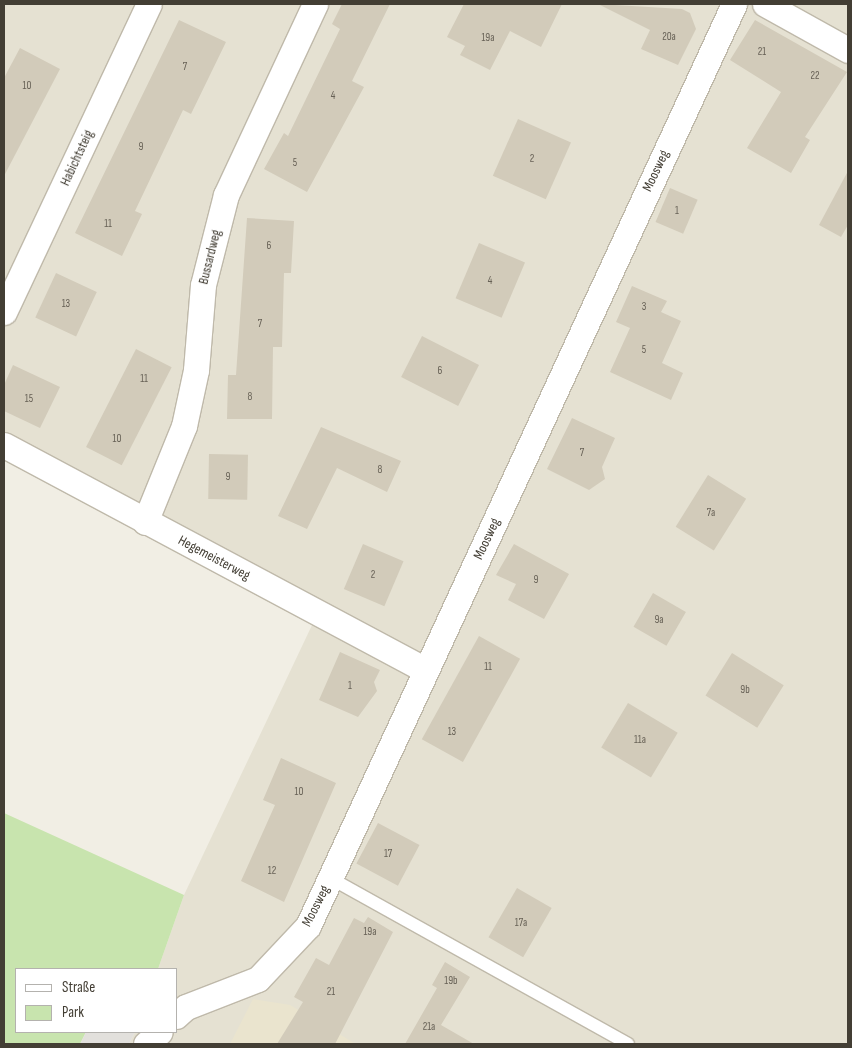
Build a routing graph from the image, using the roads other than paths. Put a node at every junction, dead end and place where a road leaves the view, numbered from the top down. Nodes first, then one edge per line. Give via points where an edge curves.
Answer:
1 (149, 4) edge
2 (315, 4) edge
3 (734, 4) edge
4 (765, 4) edge
5 (848, 50) edge
6 (4, 312) edge
7 (4, 445) edge
8 (145, 522) junction
9 (426, 670) junction
10 (330, 878) junction
11 (181, 1012) edge
12 (159, 1033) edge
13 (146, 1044) edge
14 (628, 1044) edge

1 - 6 street, Habichtsteig
2 - 8 street, Bussardweg via 226,195 202,285 196,370 184,426
3 - 9 street, Moosweg
4 - 5 street
7 - 8 street, Hegemeisterweg
8 - 9 street, Hegemeisterweg
9 - 10 street, Moosweg
10 - 11 street, Moosweg via 308,926 258,979
10 - 14 lane
12 - 13 street

